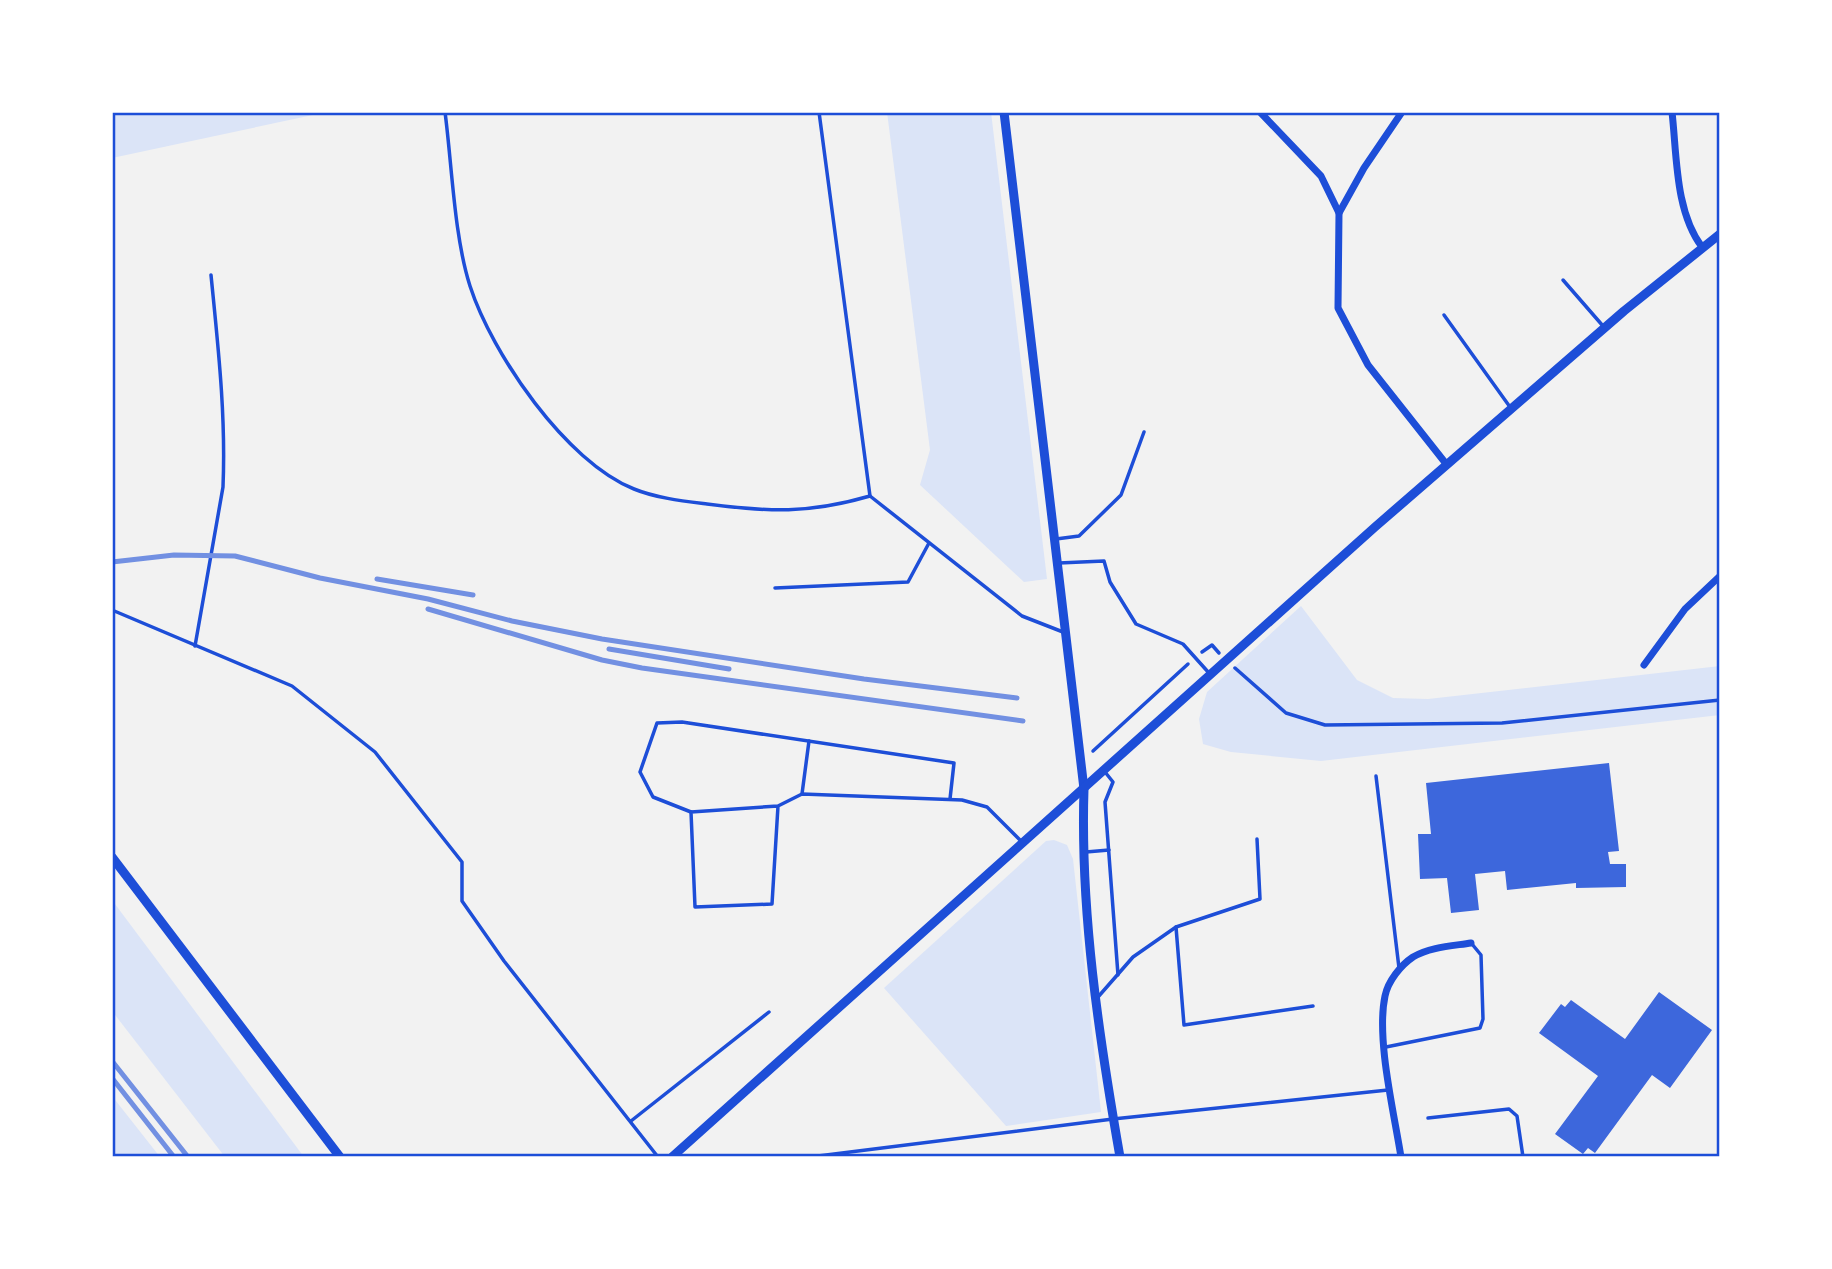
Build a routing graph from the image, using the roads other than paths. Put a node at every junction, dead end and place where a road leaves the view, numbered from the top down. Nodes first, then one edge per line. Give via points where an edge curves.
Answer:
1 (446, 112) edge
2 (819, 112) edge
3 (1004, 112) edge
4 (1260, 112) edge
5 (1402, 112) edge
6 (1672, 112) edge
7 (1339, 213) junction
8 (1720, 234) edge
9 (1702, 247) junction
10 (211, 275) dead end
11 (1563, 280) dead end
12 (1444, 315) dead end
13 (1604, 328) junction
14 (1511, 408) junction
15 (1144, 432) dead end
16 (1447, 465) junction
17 (870, 496) junction
18 (1054, 539) junction
19 (929, 543) junction
20 (1057, 564) junction
21 (1720, 576) edge
22 (775, 588) dead end
23 (112, 610) edge
24 (1065, 633) junction
25 (195, 646) junction
26 (1644, 665) dead end
27 (1210, 675) junction
28 (809, 741) junction
29 (1104, 771) junction
30 (1376, 776) dead end
31 (1084, 789) junction
32 (802, 794) junction
33 (950, 799) junction
34 (778, 806) junction
35 (691, 812) junction
36 (1257, 839) dead end
37 (1024, 844) junction
38 (1109, 850) junction
39 (1082, 852) junction
40 (112, 856) edge
41 (1176, 927) junction
42 (1471, 943) joint
43 (1399, 968) junction
44 (1118, 975) junction
45 (1098, 997) junction
46 (1313, 1006) dead end
47 (769, 1012) dead end
48 (1386, 1047) junction
49 (1391, 1090) junction
50 (1427, 1118) dead end
51 (1113, 1119) junction
52 (632, 1121) junction
53 (340, 1157) edge
54 (658, 1157) edge
55 (672, 1157) edge
56 (810, 1157) edge
57 (1120, 1157) edge
58 (1401, 1157) edge
59 (1523, 1157) edge

1 - 17 lane via 467,272 492,340 524,388 598,470 634,489 679,500 774,512 830,508
2 - 17 lane
3 - 18 street
4 - 7 street via 1321,176
5 - 7 street
6 - 9 street via 1685,215
7 - 16 street via 1338,308 1368,365
8 - 9 street
9 - 13 street
10 - 25 lane via 224,464
11 - 13 lane
12 - 14 lane
13 - 14 street
14 - 16 street
15 - 18 lane via 1121,495 1079,536
16 - 27 street
17 - 19 lane
18 - 20 street
19 - 22 lane via 908,582
19 - 24 lane via 1022,616
20 - 24 street
20 - 27 lane via 1104,561 1110,582 1136,624 1183,644
21 - 26 street via 1685,609
23 - 25 lane
24 - 31 street
25 - 52 lane via 292,686 375,752 462,862 462,901
27 - 29 street
28 - 32 lane
28 - 33 lane via 954,763
28 - 35 lane via 682,722 657,723 640,772 653,797
29 - 31 street
29 - 38 lane via 1114,782 1105,802
30 - 43 lane
31 - 37 street
31 - 39 street
32 - 33 lane
32 - 34 lane
33 - 37 lane via 987,807
34 - 35 lane
34 - 35 lane via 772,904 695,906
36 - 41 lane via 1260,899
37 - 55 street
38 - 39 lane
38 - 44 lane
39 - 45 street
40 - 53 street
41 - 44 lane via 1133,957
41 - 46 lane via 1184,1025
42 - 43 street via 1432,949
42 - 48 lane via 1481,955 1480,1028
43 - 48 street via 1385,993
44 - 45 lane
45 - 51 street
47 - 52 lane
48 - 49 street
49 - 51 lane
49 - 58 street
50 - 59 lane via 1508,1109 1517,1116
51 - 56 lane
51 - 57 street
52 - 54 lane

